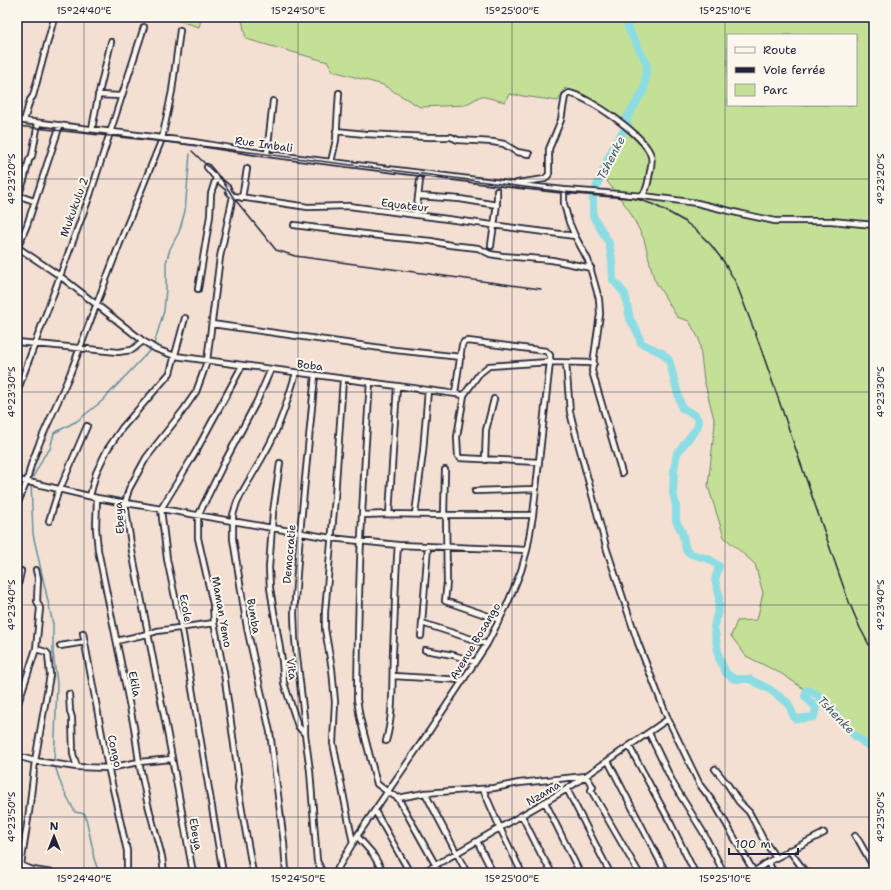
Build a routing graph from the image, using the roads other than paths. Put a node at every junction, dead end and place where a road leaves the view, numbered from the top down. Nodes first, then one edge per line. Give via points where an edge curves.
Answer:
1 (18, 17) edge
2 (53, 22) dead end
3 (17, 26) edge
4 (144, 27) dead end
5 (180, 30) dead end
6 (111, 42) dead end
7 (339, 93) dead end
8 (98, 95) junction
9 (121, 96) junction
10 (273, 101) dead end
11 (17, 120) edge
12 (24, 121) junction
13 (38, 123) junction
14 (60, 125) junction
15 (92, 129) junction
16 (111, 131) junction
17 (336, 131) junction
18 (162, 139) junction
19 (267, 154) junction
20 (529, 154) dead end
21 (331, 162) junction
22 (207, 167) dead end
23 (246, 169) dead end
24 (216, 178) junction
25 (420, 180) dead end
26 (509, 184) junction
27 (564, 190) junction
28 (497, 191) dead end
29 (17, 196) edge
30 (233, 196) junction
31 (418, 196) junction
32 (644, 196) junction
33 (242, 198) junction
34 (34, 201) junction
35 (497, 205) junction
36 (416, 215) junction
37 (294, 225) dead end
38 (874, 225) edge
39 (493, 226) junction
40 (575, 236) junction
41 (491, 246) dead end
42 (17, 248) edge
43 (591, 268) junction
44 (60, 276) junction
45 (198, 289) dead end
46 (96, 304) junction
47 (185, 318) dead end
48 (212, 324) junction
49 (143, 341) junction
50 (17, 342) edge
51 (36, 344) junction
52 (80, 347) junction
53 (175, 356) junction
54 (461, 357) junction
55 (206, 361) junction
56 (550, 362) junction
57 (566, 363) junction
58 (594, 363) junction
59 (242, 366) junction
60 (272, 369) junction
61 (296, 373) junction
62 (315, 375) junction
63 (343, 379) junction
64 (370, 382) junction
65 (397, 386) junction
66 (428, 390) junction
67 (17, 392) edge
68 (455, 393) junction
69 (464, 395) junction
70 (494, 399) dead end
71 (87, 426) dead end
72 (484, 460) junction
73 (539, 462) junction
74 (280, 463) dead end
75 (445, 470) dead end
76 (622, 473) dead end
77 (17, 480) edge
78 (27, 481) junction
79 (59, 489) junction
80 (536, 489) junction
81 (475, 491) dead end
82 (90, 496) junction
83 (97, 498) junction
84 (125, 503) junction
85 (17, 505) edge
86 (161, 509) junction
87 (389, 514) junction
88 (415, 514) junction
89 (363, 515) junction
90 (445, 515) junction
91 (533, 515) junction
92 (198, 516) junction
93 (49, 521) dead end
94 (232, 521) junction
95 (272, 528) junction
96 (300, 533) junction
97 (331, 538) junction
98 (362, 541) junction
99 (398, 545) junction
100 (428, 546) junction
101 (447, 547) junction
102 (527, 550) junction
103 (36, 570) dead end
104 (21, 571) dead end
105 (17, 590) edge
106 (500, 620) junction
107 (214, 623) junction
108 (422, 623) junction
109 (181, 628) junction
110 (83, 632) dead end
111 (148, 634) junction
112 (421, 636) dead end
113 (117, 641) junction
114 (84, 642) junction
115 (486, 644) junction
116 (60, 646) dead end
117 (36, 649) junction
118 (425, 650) dead end
119 (475, 662) junction
120 (393, 676) junction
121 (462, 680) junction
122 (68, 694) dead end
123 (17, 706) edge
124 (668, 719) junction
125 (649, 733) junction
126 (304, 734) junction
127 (386, 741) dead end
128 (630, 746) junction
129 (17, 756) edge
130 (172, 759) junction
131 (35, 761) junction
132 (608, 761) junction
133 (139, 762) junction
134 (77, 767) junction
135 (109, 768) junction
136 (715, 769) dead end
137 (586, 776) junction
138 (482, 788) junction
139 (567, 789) junction
140 (388, 792) junction
141 (425, 793) junction
142 (398, 798) junction
143 (545, 802) junction
144 (375, 811) junction
145 (522, 816) junction
146 (500, 828) junction
147 (824, 833) dead end
148 (357, 836) junction
149 (855, 836) dead end
150 (477, 841) junction
151 (353, 843) junction
152 (789, 850) junction
153 (457, 853) junction
154 (776, 858) junction
155 (768, 862) junction
156 (19, 864) edge
157 (436, 865) junction
158 (874, 868) edge
159 (33, 872) edge
160 (753, 872) edge
161 (52, 873) edge
162 (127, 873) edge
163 (164, 873) edge
164 (193, 873) edge
165 (223, 873) edge
166 (253, 873) edge
167 (286, 873) edge
168 (323, 873) edge
169 (335, 873) edge
170 (384, 873) edge
171 (410, 873) edge
172 (422, 873) edge
173 (440, 873) edge
174 (467, 873) edge
175 (493, 873) edge
176 (522, 873) edge
177 (552, 873) edge
178 (580, 873) edge
179 (610, 873) edge
180 (639, 873) edge
181 (666, 873) edge
182 (696, 873) edge
183 (724, 873) edge
184 (774, 873) edge
185 (806, 873) edge

1 - 3 street
2 - 12 street
4 - 9 street, Mukukulu 2
5 - 18 street via 172,91
6 - 8 street
7 - 17 street
8 - 9 street
8 - 15 street
9 - 16 street, Mukukulu 2
10 - 19 street
11 - 12 street, Rue Imbali
12 - 13 street, Rue Imbali
13 - 14 street, Rue Imbali
13 - 29 street via 32,156
14 - 15 street, Rue Imbali
14 - 34 street
15 - 16 street, Rue Imbali
16 - 18 street, Rue Imbali
16 - 44 street, Mukukulu 2
17 - 20 street via 429,138 451,137 458,140 493,142
17 - 21 street
18 - 19 street, Rue Imbali
18 - 46 street
19 - 21 street, Rue Imbali
21 - 26 street, Rue Imbali
22 - 24 street
23 - 33 street
24 - 30 street
24 - 45 street via 211,194
25 - 31 street
26 - 27 street
26 - 32 street via 548,177 549,149 561,120 567,94 572,94 608,112 642,142 651,156
27 - 32 street
27 - 40 street via 566,213
28 - 35 street
29 - 34 street
30 - 33 street, Equateur
30 - 48 street, Ebeya via 220,257
31 - 35 street
31 - 36 street
32 - 38 street via 697,203 775,221 831,221
33 - 36 street, Equateur via 308,207 349,206
34 - 42 street
35 - 39 street
36 - 39 street, Equateur
37 - 43 street via 431,241 450,246 478,248 490,254 552,260
39 - 40 street, Equateur
39 - 41 street
40 - 43 street
42 - 44 street, Boba
43 - 58 street via 600,299
44 - 46 street, Boba
44 - 51 street, Mukukulu 2
46 - 49 street, Boba
46 - 52 street
47 - 53 street
48 - 54 street
48 - 55 street, Ebeya
49 - 52 street via 132,350 125,351
49 - 53 street, Boba
50 - 51 street
51 - 52 street
51 - 67 street, Mukukulu 2
52 - 78 street via 36,451
53 - 55 street, Boba
53 - 82 street via 170,373 122,428 107,450 96,473
54 - 56 street via 462,345 468,341 546,351 550,356
54 - 68 street
55 - 59 street, Boba
55 - 84 street, Ebeya via 196,392 146,458 129,489
56 - 57 street
56 - 69 street via 489,366 479,374
56 - 73 street, Avenue Bosango
57 - 58 street
57 - 124 street via 570,412 607,550 638,643
58 - 76 street via 592,371
59 - 60 street, Boba
59 - 86 street
60 - 61 street, Boba
60 - 92 street, Maman Yemo
61 - 62 street, Boba
61 - 94 street, Bumba via 278,426 237,502
62 - 63 street, Boba
62 - 96 street, Democratie
63 - 64 street, Boba
63 - 97 street
64 - 65 street, Boba
64 - 89 street
65 - 66 street, Boba
65 - 87 street
66 - 68 street, Boba
66 - 88 street
68 - 69 street, Boba
69 - 72 street via 457,437 457,454 460,458
70 - 72 street via 486,430
71 - 79 street
72 - 73 street
73 - 80 street, Avenue Bosango
74 - 95 street, Vita
75 - 90 street
77 - 78 street
78 - 79 street
78 - 85 street
79 - 82 street
79 - 93 street
80 - 81 street
80 - 91 street, Avenue Bosango
82 - 83 street
83 - 84 street
83 - 113 street, Ekila via 98,550
84 - 86 street
84 - 111 street, Ebeya
86 - 92 street
86 - 109 street, Ecole via 167,559
87 - 88 street
87 - 89 street
88 - 90 street
89 - 98 street
90 - 91 street
90 - 101 street
91 - 102 street, Avenue Bosango
92 - 94 street
92 - 107 street, Maman Yemo via 198,538 213,604
94 - 95 street
94 - 167 street, Bumba via 246,628 270,732
95 - 96 street
95 - 126 street, Vita via 269,579 275,626 284,683 298,726
96 - 97 street
96 - 126 street, Democratie via 294,613
97 - 98 street
97 - 151 street via 325,629 335,702 333,743
98 - 99 street
98 - 140 street via 358,709 377,784
99 - 100 street
99 - 120 street
100 - 101 street
100 - 108 street
101 - 102 street
101 - 106 street via 445,601
102 - 106 street, Avenue Bosango via 508,606
103 - 117 street via 37,601 40,608
104 - 105 street
106 - 115 street, Avenue Bosango
107 - 109 street
107 - 166 street, Maman Yemo via 224,673 238,788
108 - 112 street
108 - 115 street
109 - 111 street
109 - 165 street, Ecole
110 - 114 street, Congo
111 - 113 street
111 - 130 street, Ebeya
113 - 133 street, Ekila
114 - 116 street
114 - 135 street, Congo
115 - 119 street, Avenue Bosango
117 - 123 street
117 - 131 street via 48,654 50,676
118 - 119 street
119 - 121 street, Avenue Bosango
120 - 121 street
120 - 127 street
121 - 140 street, Avenue Bosango
122 - 134 street via 73,754
124 - 125 street, Nzama
124 - 160 street via 700,785 716,806
125 - 128 street, Nzama
125 - 183 street via 674,785
126 - 168 street, Vita via 310,771 317,861
128 - 132 street, Nzama
128 - 182 street
129 - 131 street
130 - 133 street
130 - 164 street, Ebeya
131 - 134 street
131 - 156 street
132 - 137 street, Nzama
132 - 181 street
133 - 135 street
133 - 163 street, Ekila
134 - 135 street
135 - 162 street, Congo via 127,851
136 - 154 street via 754,820
137 - 138 street
137 - 139 street, Nzama
137 - 180 street via 593,787 591,790
138 - 141 street
138 - 146 street
139 - 143 street, Nzama
139 - 179 street
140 - 142 street
140 - 144 street, Avenue Bosango
141 - 142 street
141 - 153 street
142 - 157 street
143 - 145 street, Nzama
143 - 178 street
144 - 148 street, Avenue Bosango
144 - 171 street
145 - 146 street, Nzama
145 - 177 street
146 - 150 street, Nzama
146 - 176 street
147 - 152 street
148 - 151 street, Avenue Bosango
148 - 170 street via 372,853
149 - 158 street
150 - 153 street, Nzama
150 - 175 street
151 - 169 street, Avenue Bosango
152 - 154 street
152 - 185 street
153 - 157 street, Nzama
153 - 174 street
154 - 155 street
155 - 160 street
155 - 184 street
156 - 159 street
157 - 172 street, Nzama
157 - 173 street
159 - 161 street

